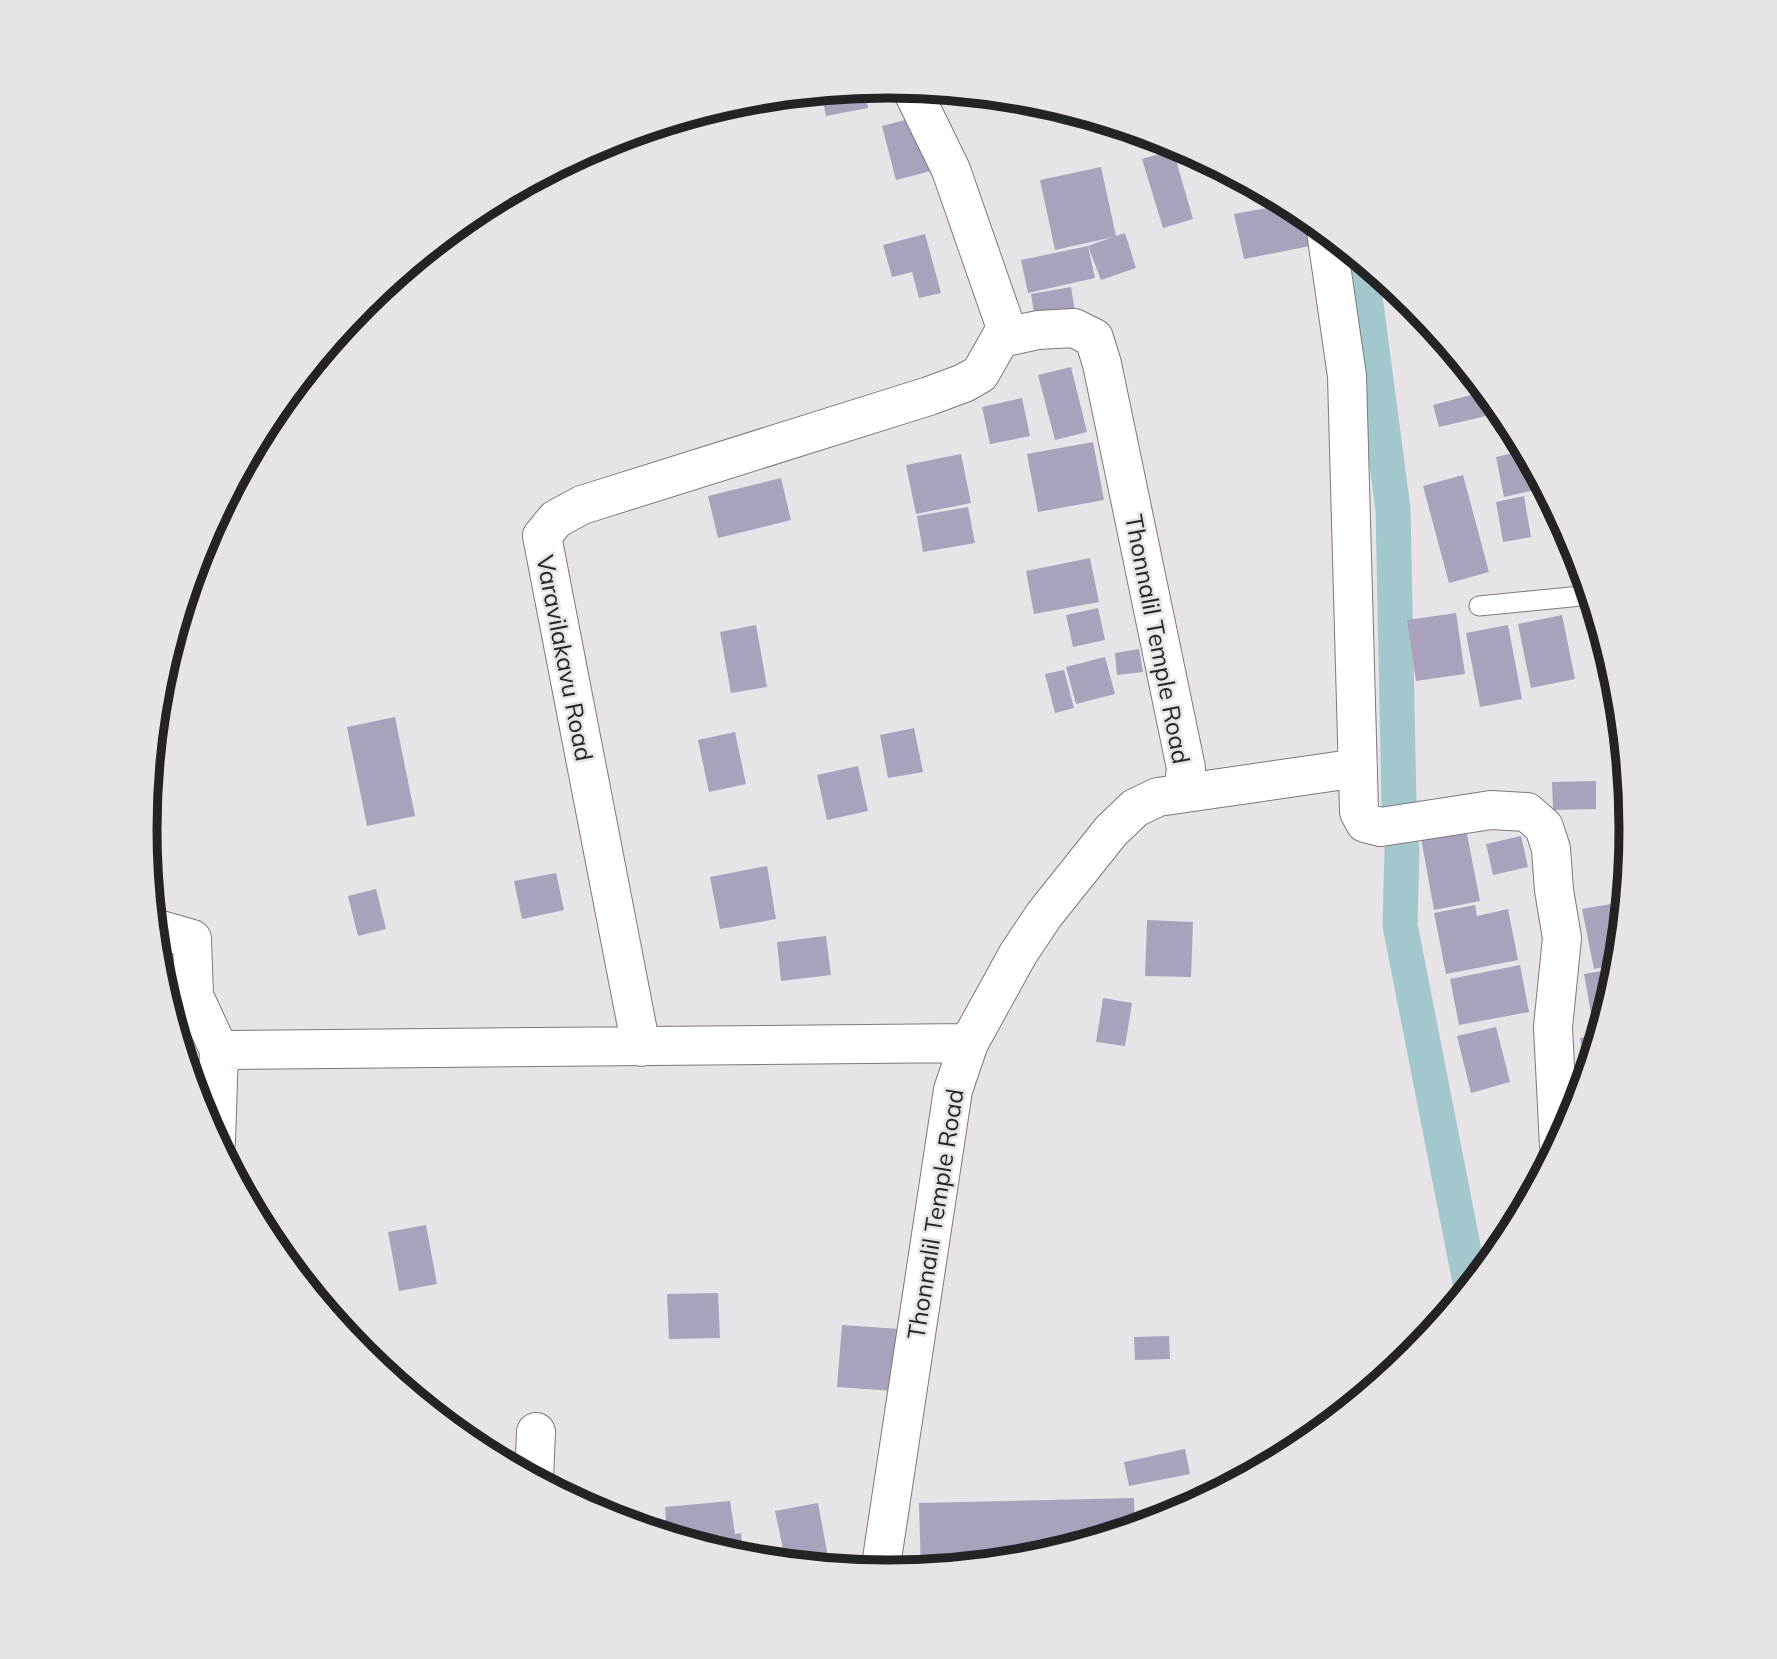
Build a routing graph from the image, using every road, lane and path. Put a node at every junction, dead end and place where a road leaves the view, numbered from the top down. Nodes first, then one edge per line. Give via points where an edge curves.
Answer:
1 (916, 99) edge
2 (1328, 245) edge
3 (1003, 333) junction
4 (1582, 596) edge
5 (1479, 606) dead end
6 (1358, 768) junction
7 (1183, 793) junction
8 (164, 931) edge
9 (969, 1043) junction
10 (641, 1047) junction
11 (219, 1050) junction
12 (217, 1118) edge
13 (1558, 1123) edge
14 (536, 1432) dead end
15 (534, 1469) edge
16 (882, 1561) edge

1 - 3 street via 951,170
2 - 6 street via 1347,376
3 - 7 street, Thonnalil Temple Road via 1074,328 1094,338 1186,768
3 - 10 street, Varavilakavu Road via 980,374 964,383 582,505 556,519 542,536
4 - 5 lane
6 - 7 street
6 - 13 street via 1359,812 1364,822 1381,827 1492,810 1527,812 1544,827 1562,938 1553,1027
7 - 9 street, Thonnalil Temple Road via 1158,797 1135,808 1111,831 1044,915
8 - 11 street via 192,939 194,996
9 - 10 street
9 - 16 street, Thonnalil Temple Road via 953,1090
10 - 11 street
11 - 12 street
14 - 15 street

